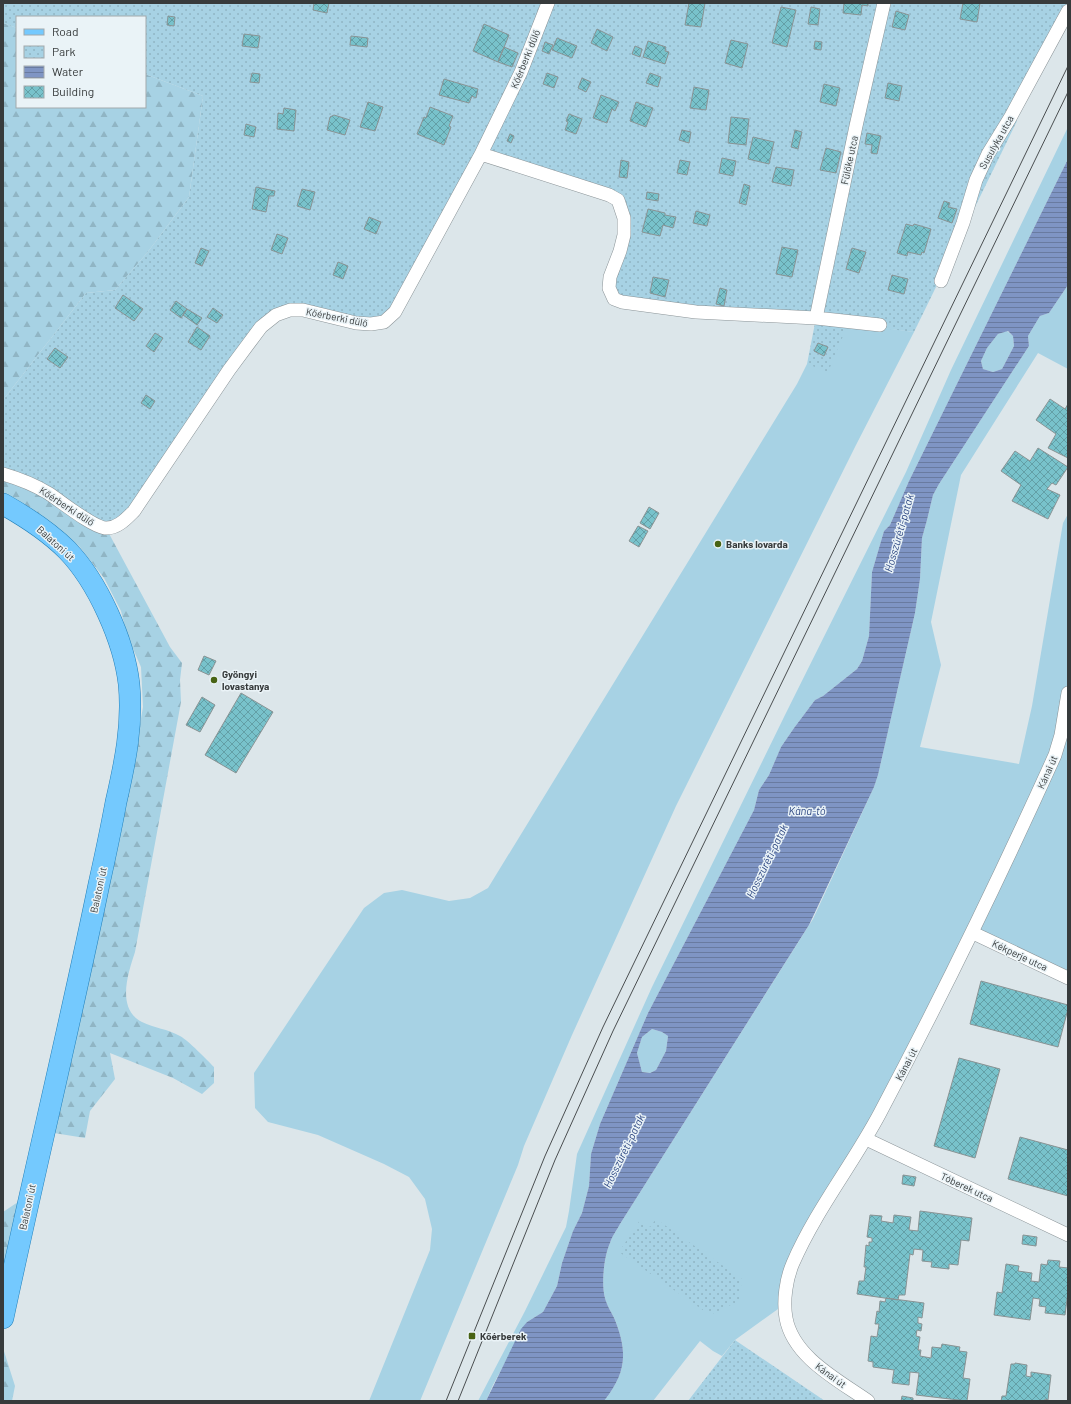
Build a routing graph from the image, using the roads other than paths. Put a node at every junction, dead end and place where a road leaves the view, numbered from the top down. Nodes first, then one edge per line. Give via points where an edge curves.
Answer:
1 (548, 3) edge
2 (884, 3) edge
3 (1068, 11) edge
4 (481, 154) junction
5 (942, 281) dead end
6 (816, 318) junction
7 (880, 326) dead end
8 (3, 474) edge
9 (3, 504) edge
10 (1068, 693) edge
11 (1065, 737) edge
12 (973, 933) junction
13 (1068, 978) edge
14 (866, 1139) junction
15 (1068, 1235) edge
16 (3, 1318) edge
17 (868, 1401) edge

1 - 4 street, Kőérberki dűlő via 521,72
2 - 6 street, Fülőke utca
3 - 5 street, Susulyka utca via 988,154 976,180
4 - 6 street via 618,200 624,218 624,235 610,277 609,288 614,299 696,312
4 - 8 street, Kőérberki dűlő via 395,312 384,322 371,324 356,323 303,310 290,310 276,315 261,327 134,511 120,524 106,528 96,525 28,481
6 - 7 street
9 - 16 main road, Balatoni út via 62,546 82,568 95,588 120,644 128,682 130,716 124,767 92,920
10 - 11 street, Kánai út
11 - 12 street, Kánai út
12 - 13 street, Kékperje utca
12 - 14 street, Kánai út
14 - 15 street, Tóberek utca
14 - 17 street, Kánai út via 802,1243 792,1265 787,1286 785,1317 796,1344 817,1366

